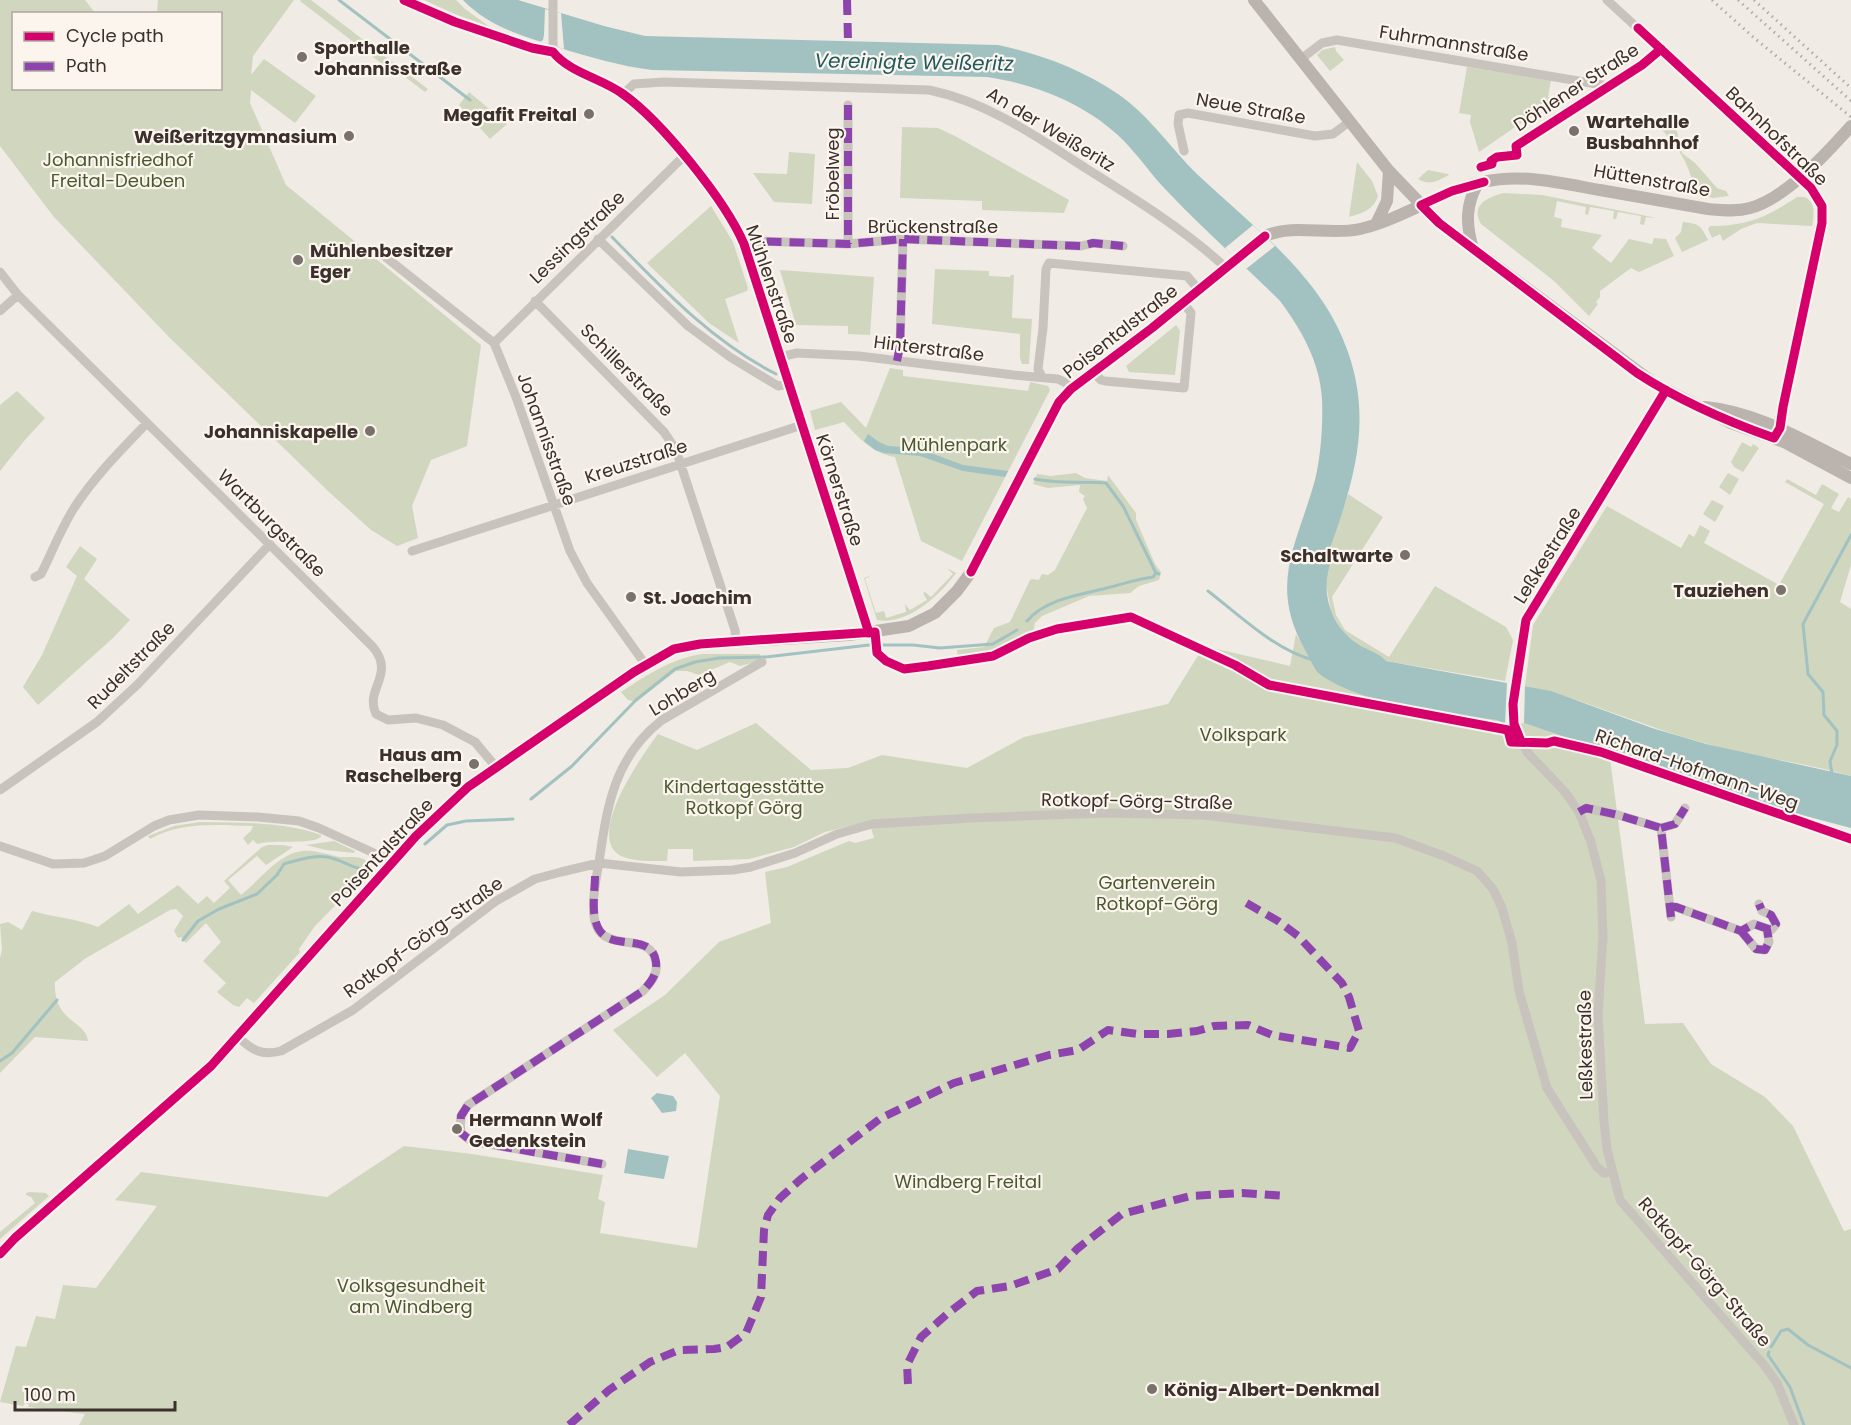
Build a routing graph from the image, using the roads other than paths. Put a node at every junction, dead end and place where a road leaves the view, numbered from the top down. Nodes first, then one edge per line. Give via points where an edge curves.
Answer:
1 (404, 0) edge
2 (553, 0) edge
3 (1254, 0) edge
4 (1607, 0) edge
5 (553, 49) junction
6 (1661, 49) junction
7 (1301, 59) junction
8 (1608, 86) junction
9 (623, 94) junction
10 (848, 105) dead end
11 (1349, 122) junction
12 (1851, 126) edge
13 (1184, 151) dead end
14 (1517, 154) dead end
15 (684, 156) junction
16 (1389, 171) junction
17 (1800, 176) junction
18 (1478, 183) junction
19 (1421, 205) junction
20 (1376, 224) junction
21 (598, 238) junction
22 (903, 239) junction
23 (744, 244) junction
24 (848, 244) junction
25 (1123, 246) dead end
26 (1473, 249) junction
27 (383, 255) dead end
28 (1225, 267) junction
29 (0, 272) edge
30 (1198, 289) junction
31 (18, 295) junction
32 (535, 301) junction
33 (1183, 302) junction
34 (0, 311) edge
35 (494, 343) junction
36 (780, 357) junction
37 (897, 361) junction
38 (1093, 372) junction
39 (1042, 377) junction
40 (789, 384) junction
41 (1071, 389) junction
42 (1665, 390) junction
43 (147, 423) junction
44 (802, 425) junction
45 (1777, 433) junction
46 (682, 464) junction
47 (1851, 464) edge
48 (1851, 478) edge
49 (554, 505) junction
50 (270, 544) junction
51 (412, 551) dead end
52 (35, 577) dead end
53 (874, 639) junction
54 (736, 642) junction
55 (1211, 654) dead end
56 (762, 662) dead end
57 (645, 664) junction
58 (496, 767) junction
59 (0, 790) edge
60 (1685, 808) dead end
61 (1579, 812) junction
62 (1661, 828) junction
63 (0, 841) edge
64 (0, 846) edge
65 (34, 858) junction
66 (599, 862) junction
67 (392, 864) junction
68 (1759, 904) dead end
69 (1767, 929) junction
70 (1742, 931) junction
71 (238, 1037) junction
72 (602, 1164) dead end
73 (1612, 1172) junction
74 (0, 1254) edge
75 (1794, 1425) edge

1 - 5 street via 532,48
2 - 5 street
3 - 7 main road
4 - 6 street, Bahnhofstraße
5 - 9 street, Mühlenstraße via 561,62
6 - 8 street, Döhlener Straße
6 - 17 street, Bahnhofstraße
7 - 8 street, Fuhrmannstraße via 1322,43 1337,40
7 - 11 main road
8 - 14 street, Döhlener Straße via 1516,146
9 - 15 street, Mühlenstraße via 645,112
9 - 28 street, An der Weißeritz via 634,84 664,82 929,90 948,94 1019,126 1171,224
10 - 24 street, Fröbelweg
11 - 13 street, Neue Straße via 1333,135 1316,136 1188,113 1179,115 1178,124
11 - 16 main road
12 - 17 main road, Hüttenstraße
15 - 21 street, Lessingstraße
15 - 23 street, Mühlenstraße
16 - 19 main road
16 - 20 main road via 1387,201
17 - 18 main road, Hüttenstraße via 1770,199 1749,209 1736,210 1707,209 1526,178
17 - 45 street, Bahnhofstraße via 1817,195 1824,214
18 - 19 main road, Hüttenstraße
18 - 26 main road via 1467,217
19 - 20 main road, Poisentalstraße
19 - 26 main road
20 - 28 main road, Poisentalstraße via 1348,231 1288,231 1265,236
21 - 32 street, Lessingstraße
21 - 40 street via 688,326 778,386
22 - 24 street, Brückenstraße
22 - 25 street, Brückenstraße
22 - 37 street
23 - 24 street, Brückenstraße
23 - 36 street, Mühlenstraße
26 - 42 main road
27 - 35 street, Johannisstraße
28 - 30 main road, Poisentalstraße
29 - 31 street, Wartburgstraße
30 - 33 main road, Poisentalstraße
30 - 39 street via 1187,276 1049,263 1038,369
31 - 34 street
31 - 43 street, Wartburgstraße
32 - 35 street, Lessingstraße
32 - 46 street, Schillerstraße via 664,432
33 - 38 main road, Poisentalstraße
33 - 38 street via 1191,313 1184,388 1105,381
35 - 49 street, Johannisstraße
36 - 37 street, Hinterstraße via 826,353
36 - 40 street, Körnerstraße
37 - 39 street, Hinterstraße
38 - 41 main road, Poisentalstraße
39 - 41 street, Hinterstraße via 1058,379
40 - 44 street, Körnerstraße
41 - 53 main road, Poisentalstraße via 1059,402 984,548 957,591 935,613
42 - 45 main road via 1731,423
42 - 61 street, Leßkestraße via 1526,620 1513,704 1514,724 1527,752
43 - 50 street, Wartburgstraße
43 - 52 street via 81,497 41,574
44 - 46 street, Kreuzstraße
44 - 53 street, Körnerstraße
45 - 47 main road
45 - 48 main road
46 - 49 street, Kreuzstraße
46 - 54 street, Schillerstraße via 733,621
49 - 51 street, Kreuzstraße
49 - 57 street, Johannisstraße via 570,552 586,583
50 - 58 street, Wartburgstraße via 380,655 381,675 372,702 376,714 388,720 416,718 442,725 475,742
50 - 59 street, Rudeltstraße via 98,722
53 - 54 main road, Poisentalstraße
53 - 55 street via 877,652 904,669 993,656 1057,629 1131,617
54 - 57 main road, Poisentalstraße via 674,649
56 - 66 street, Lohberg via 649,730 627,760 609,802
57 - 58 main road, Poisentalstraße
58 - 67 main road, Poisentalstraße via 446,807
60 - 62 street via 1675,824
61 - 62 street via 1586,808 1618,814
61 - 73 street, Leßkestraße via 1592,842 1601,881 1603,937 1598,1015 1605,1131
62 - 70 street via 1671,912 1676,907
63 - 65 street
64 - 65 street
65 - 67 street via 53,864 84,864 154,826 188,816 210,815 299,821
66 - 71 street, Rotkopf-Görg-Straße via 520,886 482,910 352,1010 285,1048 259,1053
66 - 72 street, Lohberg via 595,876 596,924 608,938 650,948 657,969 653,980 643,991 468,1104 461,1116 460,1132 471,1141
66 - 73 street, Rotkopf-Görg-Straße via 681,872 733,870 786,856 872,824 1094,813 1204,815 1395,838 1477,872 1493,890 1512,943 1519,991 1547,1088 1598,1167 1604,1173
67 - 71 main road, Poisentalstraße
68 - 69 street via 1776,924
69 - 70 street via 1754,924
69 - 70 street via 1769,942 1765,950 1756,949
71 - 74 main road, Poisentalstraße via 212,1066
73 - 75 street, Rotkopf-Görg-Straße via 1620,1200 1777,1383

